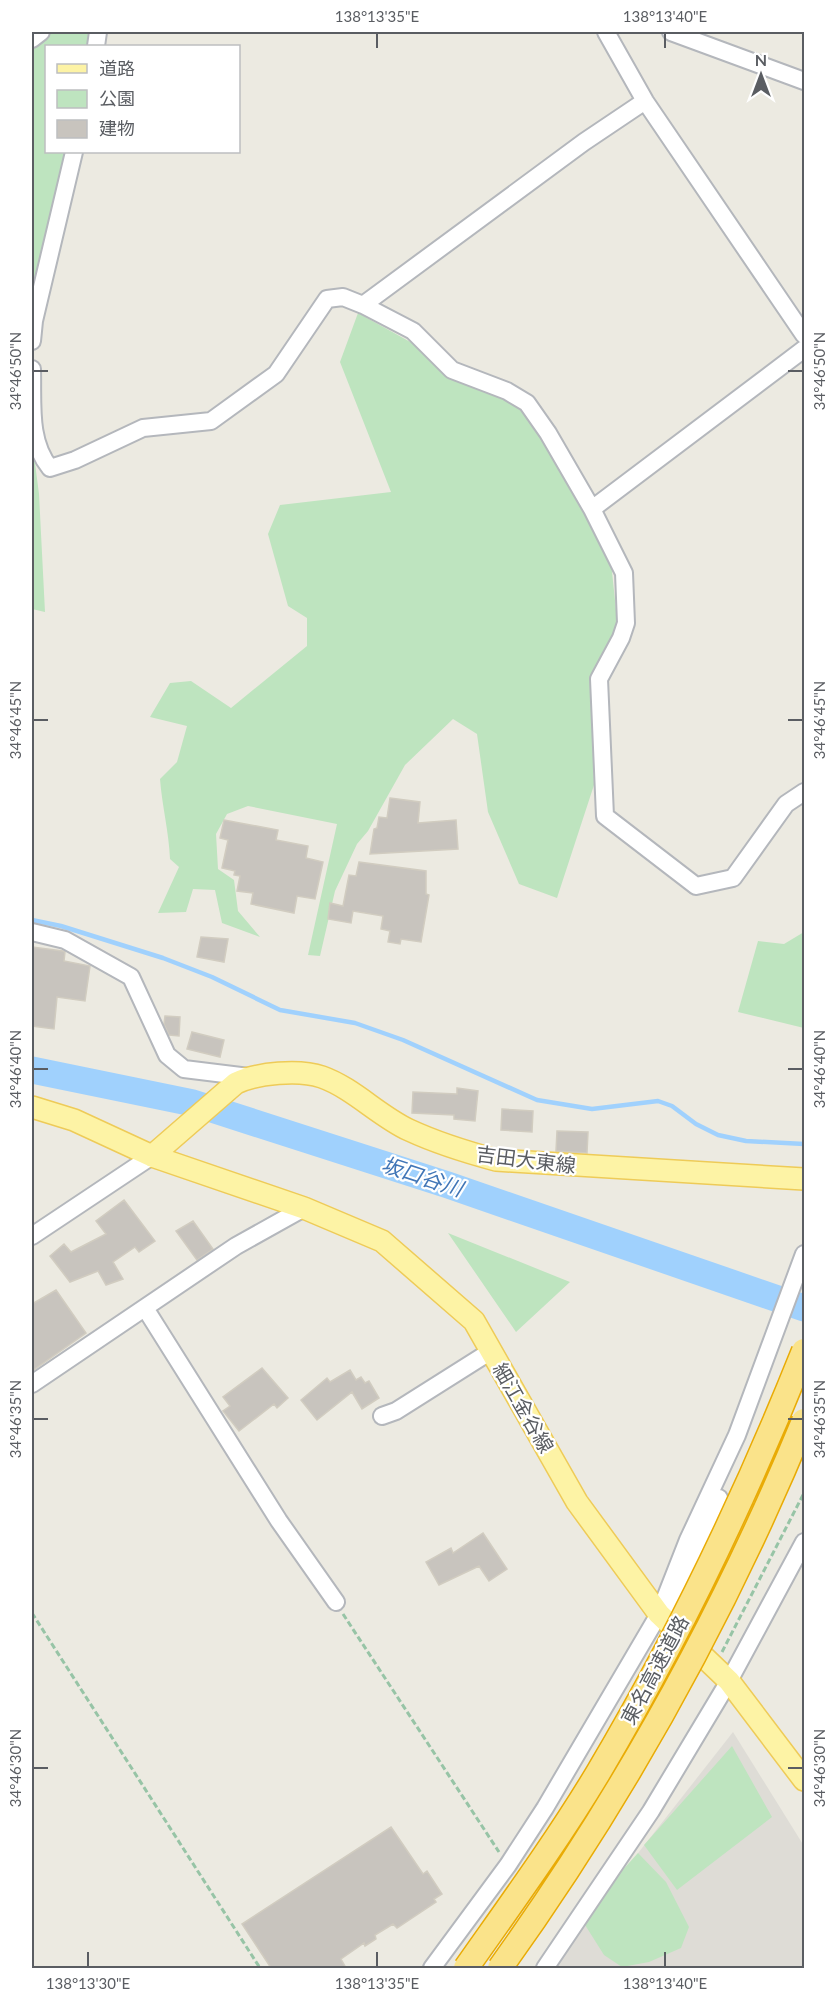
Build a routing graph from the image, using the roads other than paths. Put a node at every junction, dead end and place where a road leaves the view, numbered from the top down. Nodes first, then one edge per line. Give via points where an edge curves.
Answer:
1 (41, 32) edge
2 (606, 32) edge
3 (671, 32) edge
4 (32, 39) edge
5 (804, 81) edge
6 (645, 101) junction
7 (74, 153) edge
8 (363, 305) junction
9 (804, 335) edge
10 (32, 341) edge
11 (804, 349) edge
12 (32, 369) edge
13 (592, 509) junction
14 (804, 792) edge
15 (32, 932) edge
16 (243, 1080) junction
17 (32, 1107) edge
18 (159, 1150) junction
19 (804, 1179) edge
20 (304, 1208) junction
21 (32, 1236) edge
22 (804, 1254) edge
23 (804, 1285) edge
24 (145, 1308) junction
25 (780, 1337) junction
26 (491, 1351) junction
27 (804, 1351) edge
28 (32, 1384) edge
29 (382, 1416) dead end
30 (804, 1421) edge
31 (804, 1542) edge
32 (336, 1602) road end
33 (664, 1619) junction
34 (722, 1674) junction
35 (804, 1780) edge
36 (432, 1968) edge
37 (466, 1968) edge
38 (500, 1968) edge
39 (545, 1968) edge

1 - 4 street
2 - 6 street
3 - 5 street
6 - 8 street
6 - 9 street
7 - 10 street
8 - 12 street via 343,297 327,299 276,374 211,421 143,428 50,468 35,439
8 - 13 street via 413,331 452,370 507,391 527,404
11 - 13 street
13 - 14 street via 624,573 627,623 599,680 605,816 696,886 713,885 733,878 786,804
15 - 16 street via 65,940 131,977 166,1055 184,1069
16 - 18 main road
16 - 19 main road, 吉田大東線 via 279,1073 321,1077 407,1129 496,1160
17 - 18 main road, 細江金谷線
18 - 20 main road, 細江金谷線
18 - 21 street
20 - 24 street via 236,1246
20 - 26 main road, 細江金谷線 via 382,1241 474,1321
22 - 25 street
23 - 25 street
24 - 28 street
24 - 32 street via 279,1521
25 - 33 street via 688,1540
26 - 29 street
26 - 33 main road, 細江金谷線 via 577,1502
27 - 37 highway, 東名高速道路, bridge via 725,1533 645,1691 545,1856
30 - 38 highway, 東名高速道路, bridge via 744,1562 666,1710 573,1863
31 - 34 street
33 - 34 main road, 細江金谷線
33 - 36 street via 508,1865
34 - 35 main road, 細江金谷線
34 - 39 street via 651,1811

